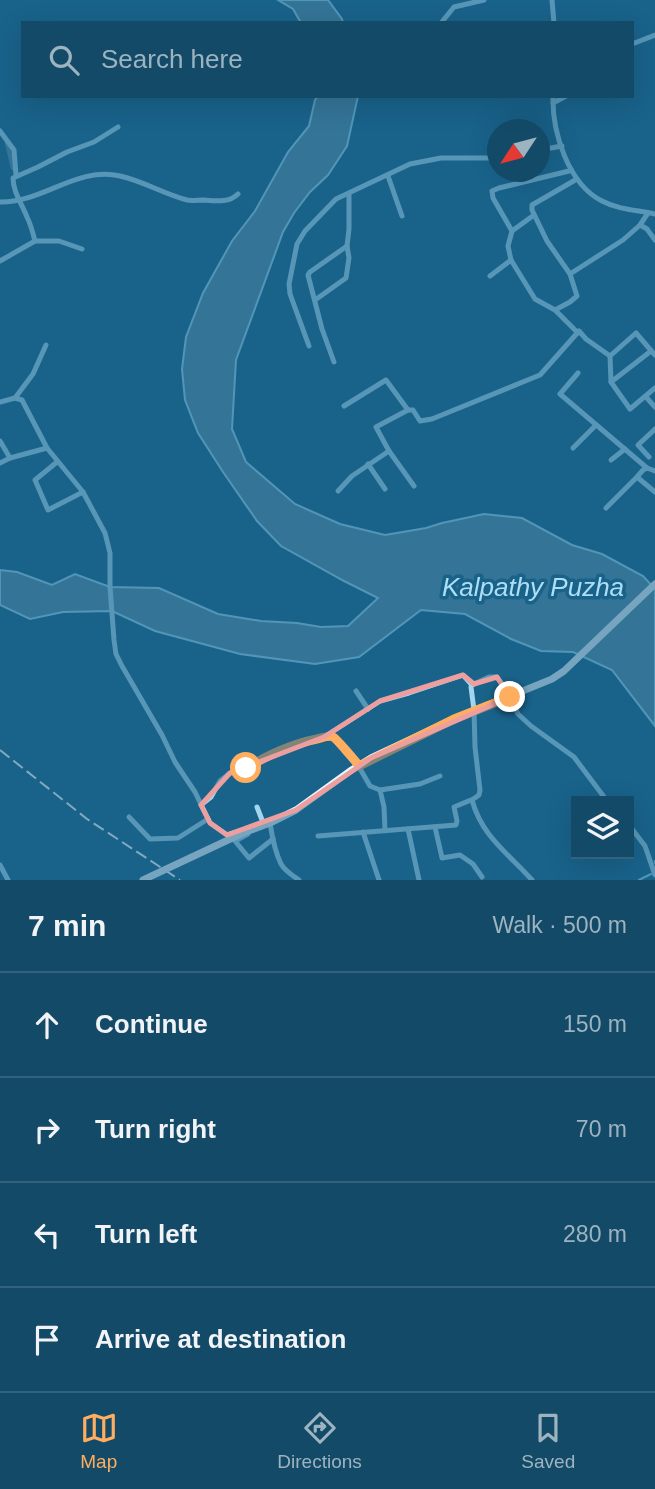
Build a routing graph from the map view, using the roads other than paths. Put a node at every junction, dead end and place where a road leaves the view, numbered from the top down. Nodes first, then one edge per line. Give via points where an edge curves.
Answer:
1 (484, 0) edge
2 (552, 0) edge
3 (454, 3) edge
4 (443, 21) edge
5 (554, 21) edge
6 (655, 35) edge
7 (634, 43) edge
8 (553, 100) edge
9 (118, 127) dead end
10 (0, 131) edge
11 (562, 146) junction
12 (550, 148) edge
13 (487, 158) edge
14 (571, 169) junction
15 (16, 175) junction
16 (388, 176) junction
17 (577, 179) junction
18 (239, 194) dead end
19 (349, 194) junction
20 (19, 201) junction
21 (0, 202) edge
22 (648, 213) junction
23 (655, 214) edge
24 (534, 215) junction
25 (402, 216) dead end
26 (640, 225) junction
27 (512, 231) junction
28 (655, 240) edge
29 (35, 241) junction
30 (346, 246) junction
31 (82, 249) dead end
32 (511, 260) junction
33 (0, 261) edge
34 (570, 274) junction
35 (490, 276) dead end
36 (315, 300) junction
37 (555, 310) junction
38 (578, 333) junction
39 (46, 345) dead end
40 (309, 346) dead end
41 (653, 353) edge
42 (610, 356) junction
43 (334, 362) dead end
44 (578, 373) dead end
45 (611, 382) junction
46 (655, 388) edge
47 (646, 397) junction
48 (15, 398) junction
49 (0, 402) edge
50 (344, 406) dead end
51 (655, 407) edge
52 (408, 410) junction
53 (596, 425) junction
54 (655, 429) edge
55 (0, 442) edge
56 (47, 448) junction
57 (573, 448) dead end
58 (625, 449) junction
59 (389, 451) junction
60 (649, 457) dead end
61 (10, 458) junction
62 (611, 460) dead end
63 (57, 462) junction
64 (0, 463) edge
65 (368, 464) junction
66 (647, 468) junction
67 (655, 471) edge
68 (637, 477) junction
69 (414, 486) dead end
70 (385, 489) dead end
71 (338, 491) dead end
72 (83, 492) junction
73 (655, 492) edge
74 (606, 508) dead end
75 (655, 584) edge
76 (505, 674) dead end
77 (497, 677) junction
78 (471, 687) dead end
79 (356, 691) dead end
80 (510, 697) junction
81 (368, 709) junction
82 (474, 710) junction
83 (324, 737) junction
84 (359, 766) junction
85 (440, 776) dead end
86 (380, 790) junction
87 (601, 796) edge
88 (471, 800) dead end
89 (201, 805) junction
90 (257, 807) dead end
91 (129, 817) dead end
92 (208, 819) junction
93 (267, 824) junction
94 (435, 827) junction
95 (253, 829) junction
96 (408, 829) junction
97 (384, 830) junction
98 (363, 832) junction
99 (634, 832) edge
100 (317, 836) dead end
101 (273, 839) junction
102 (0, 865) edge
103 (655, 875) edge
104 (4, 876) edge
105 (481, 877) dead end
106 (143, 880) edge
107 (299, 880) edge
108 (379, 880) edge
109 (419, 880) edge
110 (532, 880) edge

1 - 3 street
2 - 5 street
3 - 4 street
6 - 7 street
8 - 11 street
9 - 15 street
10 - 15 street via 14,150
11 - 12 street
11 - 14 street
13 - 16 street via 442,158 410,164
14 - 17 street
14 - 27 street via 492,191
15 - 20 street via 12,181
16 - 19 street
16 - 25 street
17 - 22 street via 602,201
17 - 24 street via 532,205
18 - 20 street via 221,201 189,200 118,175 100,175
19 - 30 street
19 - 40 street via 336,199 297,244 290,294
20 - 21 street
20 - 29 street
22 - 23 street
22 - 26 street
24 - 27 street
24 - 34 street
26 - 28 street
26 - 34 street
27 - 32 street
29 - 31 street via 59,241
29 - 33 street
30 - 36 street via 346,278
30 - 36 street via 308,275
32 - 35 street
32 - 37 street via 535,299
34 - 37 street via 577,296
36 - 43 street
37 - 38 street
38 - 42 street
38 - 52 street via 540,375 432,419 420,421
39 - 48 street
41 - 42 street via 636,333
41 - 45 street
42 - 45 street
44 - 53 street via 560,393
45 - 47 street via 630,409
46 - 47 street
47 - 51 street
48 - 49 street
48 - 56 street via 22,400
50 - 52 street via 386,380
52 - 59 street via 376,427
53 - 57 street
53 - 58 street
54 - 60 street via 638,445
55 - 61 street
56 - 61 street
56 - 63 street
58 - 62 street
58 - 66 street
59 - 65 street
59 - 69 street
61 - 64 street
63 - 72 street
63 - 72 street via 35,480 48,510
65 - 70 street
65 - 71 street
66 - 67 street
66 - 68 street
68 - 73 street
68 - 74 street
72 - 89 street via 110,553 116,654
75 - 80 main road via 564,671
76 - 77 street
77 - 80 street
77 - 81 street via 472,685 463,675
78 - 82 street
79 - 81 street
80 - 82 main road
80 - 87 street via 518,714 574,757
81 - 83 street
82 - 84 main road
82 - 110 street via 480,790 472,800 475,811 498,846
83 - 84 street via 336,738
83 - 89 street via 290,746 230,773
84 - 86 street via 370,786
84 - 93 main road via 312,800
85 - 86 street
86 - 97 street
88 - 94 street via 454,807 456,825
89 - 92 street
90 - 93 street
91 - 92 street via 150,839 171,840
92 - 95 street via 227,835
93 - 95 main road
93 - 101 street
94 - 96 street
94 - 105 street via 442,858 460,855
95 - 101 street via 235,841 249,858
95 - 106 main road, bridge
96 - 97 street
96 - 109 street
97 - 98 street
98 - 100 street
98 - 108 street
99 - 103 street via 645,846
101 - 107 street via 288,876
102 - 104 street

